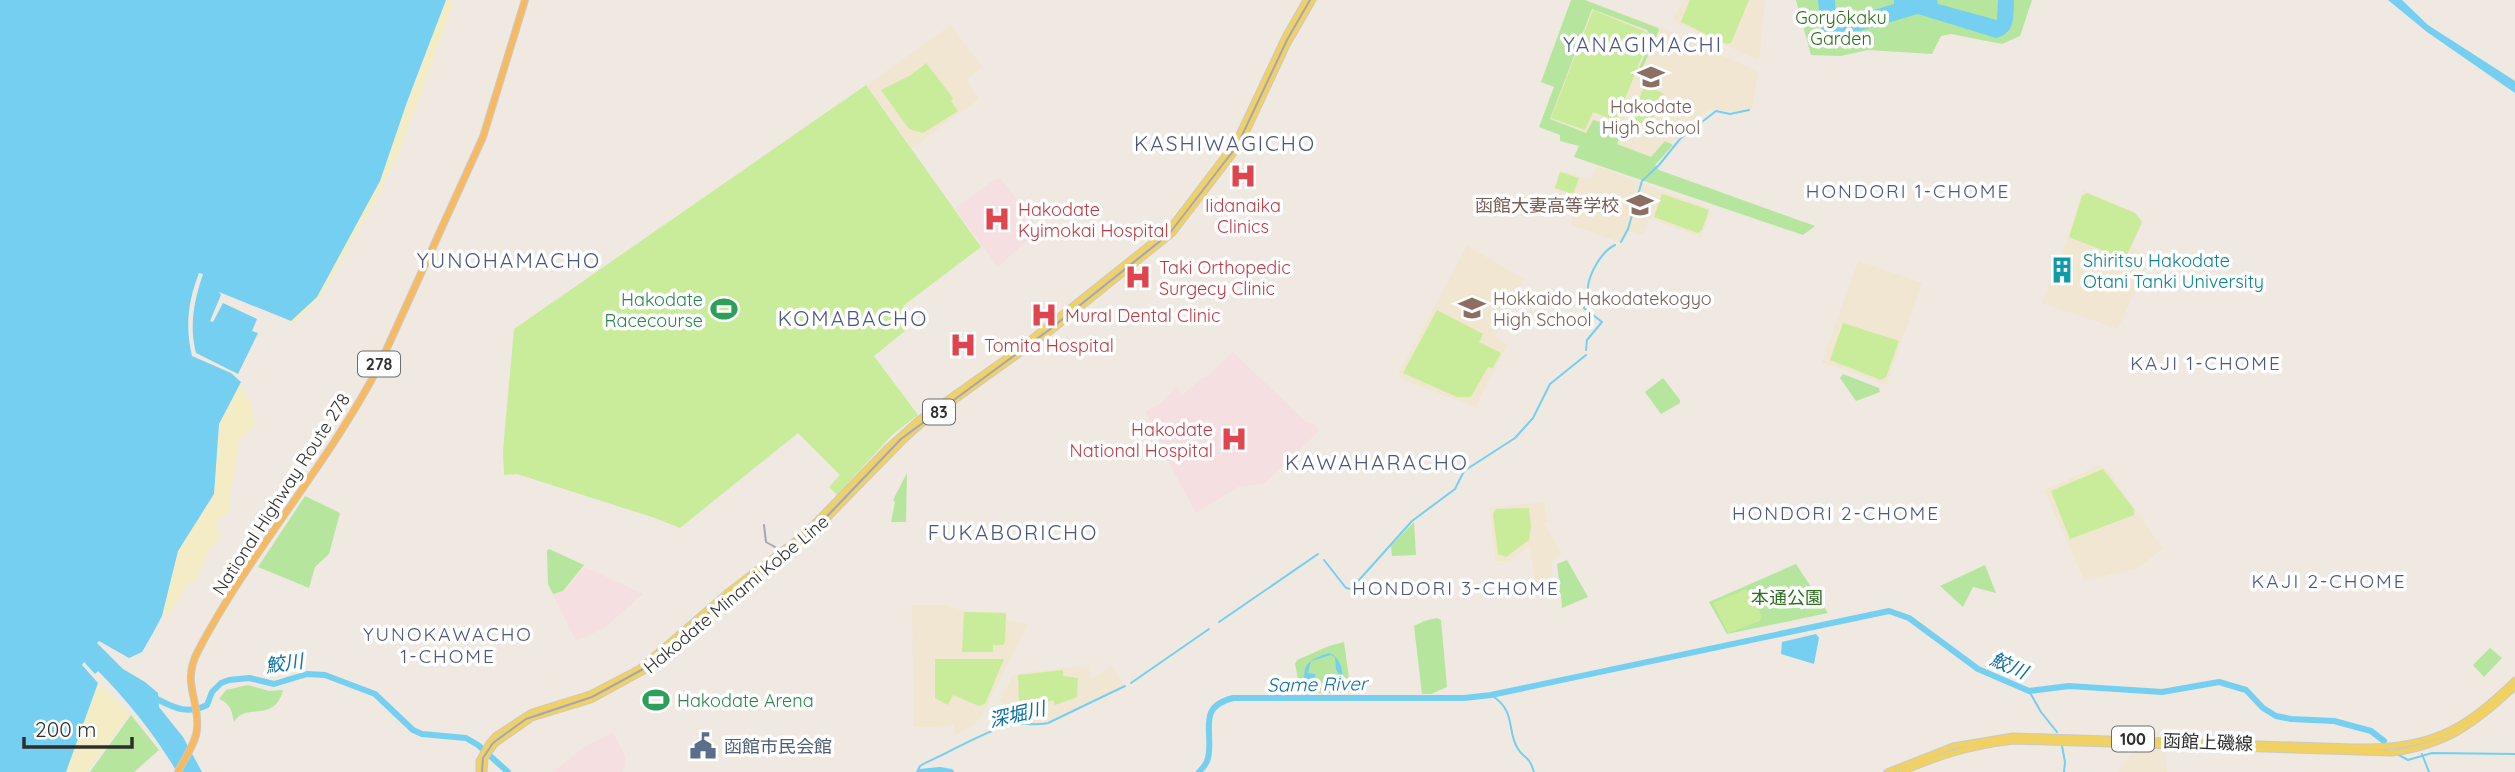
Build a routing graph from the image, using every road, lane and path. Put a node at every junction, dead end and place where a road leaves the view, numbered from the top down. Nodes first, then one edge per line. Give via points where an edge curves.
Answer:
1 (525, 0) edge
2 (1306, 0) edge
3 (1313, 0) edge
4 (2515, 680) edge
5 (2515, 687) edge
6 (488, 749) junction
7 (2393, 750) junction
8 (178, 772) edge
9 (481, 772) edge
10 (1887, 772) edge
11 (1902, 772) edge

1 - 8 highway, National Highway Route 278 / 278 via 483,136 390,342 358,404 198,652 191,681 197,729
2 - 6 main road, Hakodate Minami Kobe Line / 83 via 1234,144 1162,234 1013,352 918,420 805,533 640,668 590,694 532,712 495,736
3 - 6 main road, Hakodate Minami Kobe Line / 83 via 1241,145 1161,244 1028,349 922,424 816,530 646,670 591,700 532,718
4 - 7 main road, 函館上磯線 / 100 via 2460,726
5 - 7 main road, 函館上磯線 / 100 via 2453,735 2433,744
6 - 9 main road, 83
7 - 10 main road, 函館上磯線 / 100 via 2013,736 1954,746
7 - 11 main road, 函館上磯線 / 100 via 2014,741 1954,752

